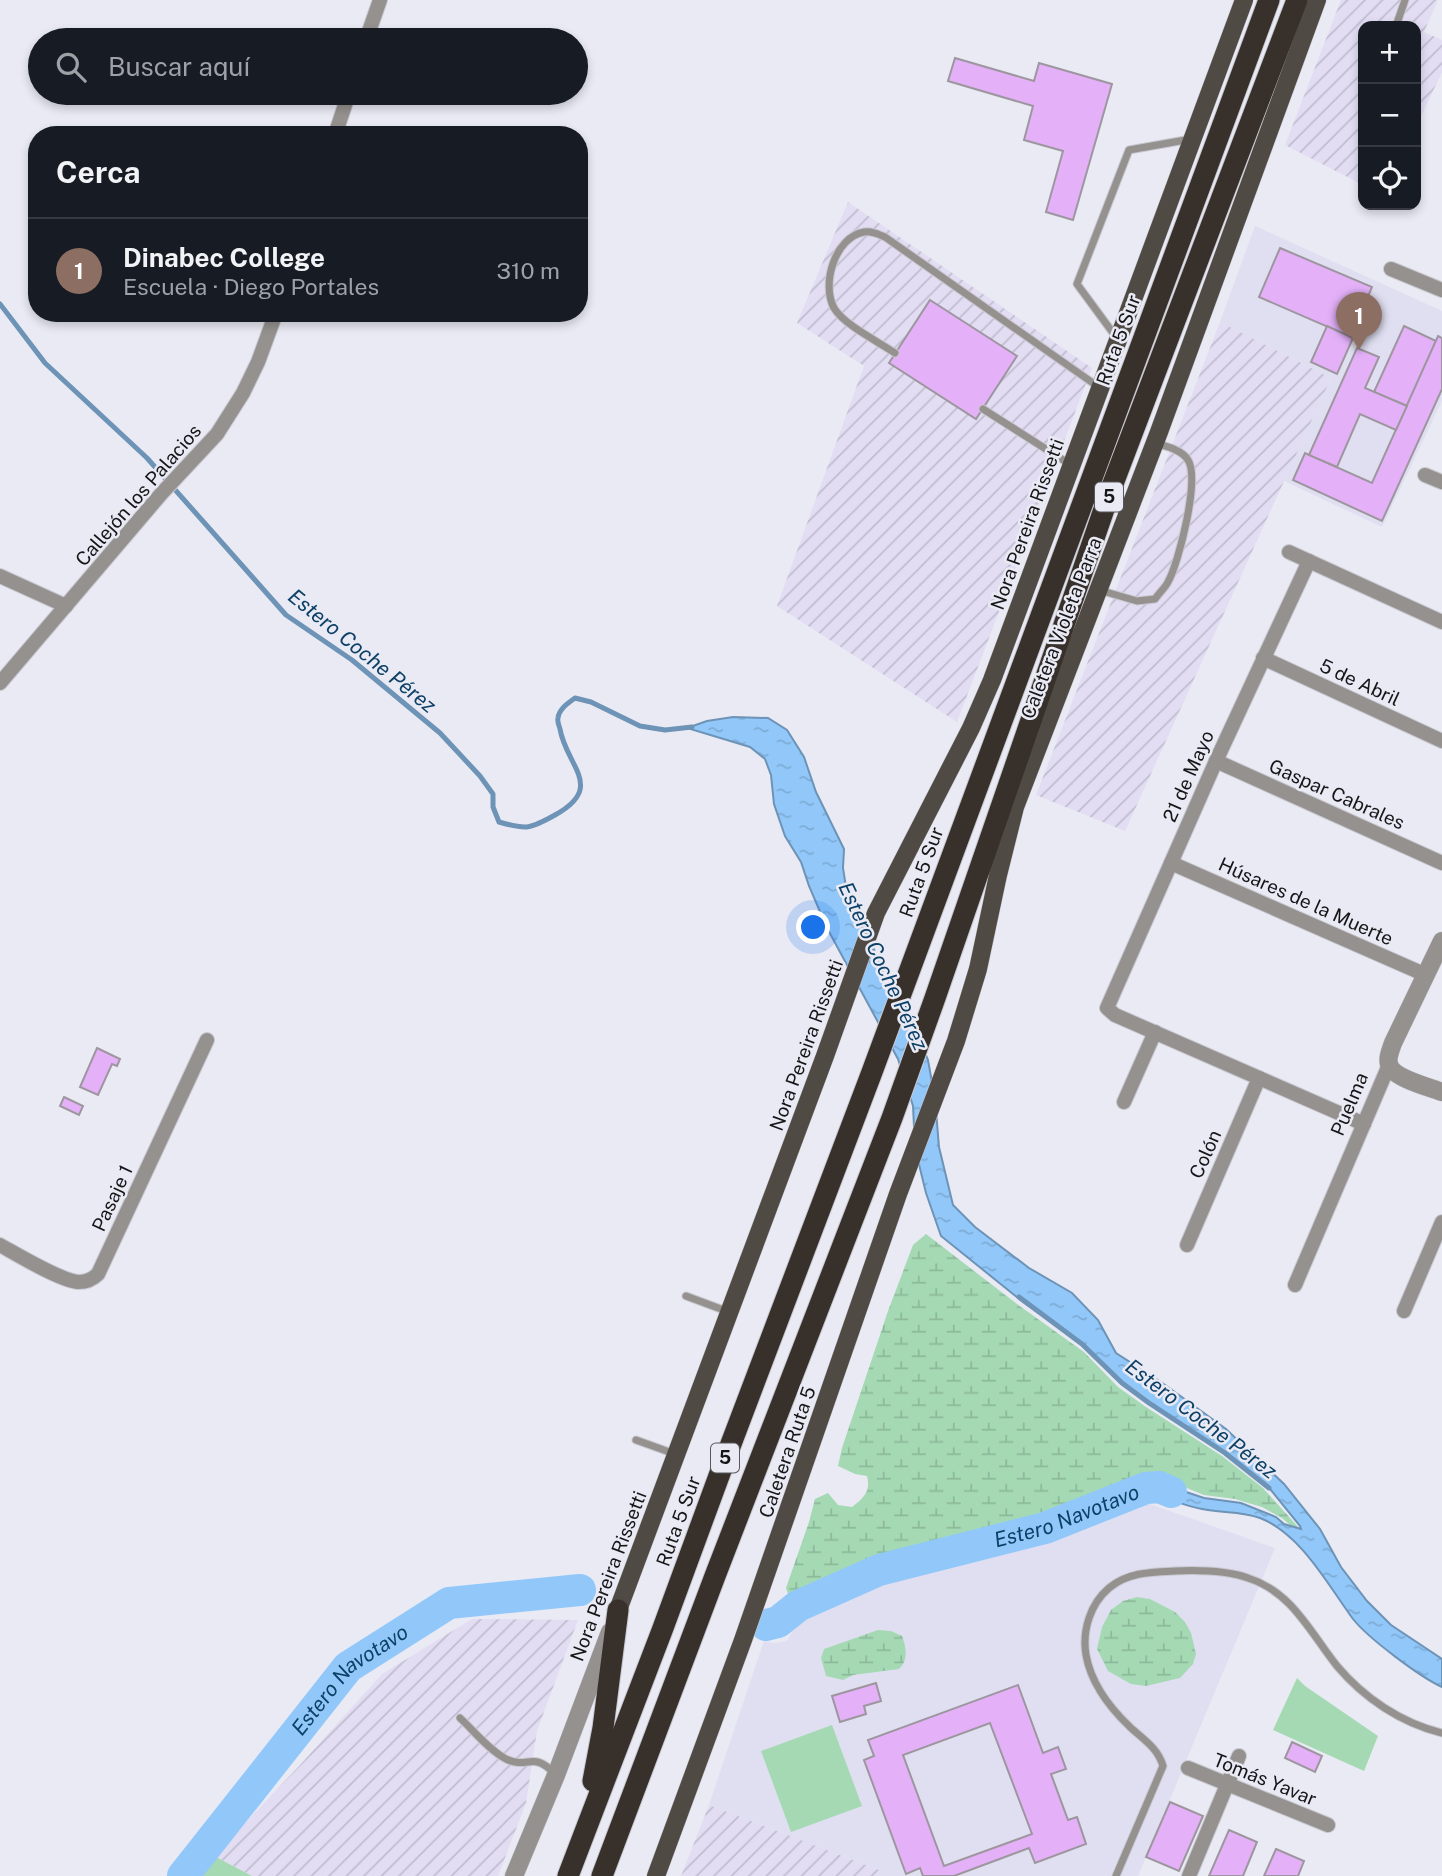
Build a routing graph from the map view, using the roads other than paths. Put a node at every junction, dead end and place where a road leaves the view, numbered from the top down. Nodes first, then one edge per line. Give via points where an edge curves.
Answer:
1 (380, 0) edge
2 (1244, 0) edge
3 (1269, 0) edge
4 (1297, 0) edge
5 (1317, 0) edge
6 (1405, 0) edge
7 (1398, 21) edge
8 (370, 28) edge
9 (345, 105) edge
10 (338, 126) edge
11 (1192, 139) junction
12 (1391, 269) dead end
13 (1442, 290) edge
14 (273, 322) edge
15 (1119, 341) junction
16 (895, 352) dead end
17 (1100, 388) junction
18 (983, 409) dead end
19 (1155, 442) junction
20 (1071, 466) junction
21 (1424, 475) dead end
22 (1442, 482) edge
23 (1289, 552) dead end
24 (1309, 561) junction
25 (0, 576) edge
26 (1098, 590) junction
27 (66, 606) junction
28 (1442, 622) edge
29 (1263, 658) junction
30 (0, 682) edge
31 (1442, 741) edge
32 (1216, 761) junction
33 (1171, 863) junction
34 (1442, 863) edge
35 (1442, 941) edge
36 (1426, 975) junction
37 (1155, 1032) junction
38 (207, 1040) dead end
39 (956, 1041) joint
40 (1388, 1065) junction
41 (1259, 1079) junction
42 (1442, 1092) edge
43 (1124, 1101) dead end
44 (1364, 1124) junction
45 (1442, 1222) edge
46 (0, 1245) edge
47 (1186, 1245) dead end
48 (1295, 1285) dead end
49 (686, 1296) dead end
50 (1404, 1311) dead end
51 (729, 1312) junction
52 (636, 1440) dead end
53 (676, 1454) junction
54 (618, 1610) junction
55 (460, 1718) dead end
56 (1442, 1733) edge
57 (1239, 1756) dead end
58 (1188, 1768) dead end
59 (556, 1775) junction
60 (1226, 1784) junction
61 (1328, 1825) dead end
62 (579, 1845) junction
63 (514, 1876) edge
64 (568, 1876) edge
65 (602, 1876) edge
66 (656, 1876) edge
67 (1116, 1876) edge
68 (1189, 1876) edge

1 - 8 street
2 - 11 main road, Nora Pereira Rissetti
3 - 62 highway, Ruta 5 Sur / 5 via 872,1072
4 - 65 highway, 5 via 1111,489 892,1118
5 - 19 main road, Caletera Violeta Parra
6 - 7 lane
9 - 10 street
11 - 15 main road, Nora Pereira Rissetti
11 - 15 lane via 1129,149 1077,284
12 - 13 street
14 - 27 street, Callejón los Palacios via 243,393 217,434
15 - 17 main road, Nora Pereira Rissetti
16 - 17 lane via 848,322 831,301 831,270 842,246 856,234 873,232 885,237
17 - 20 main road, Nora Pereira Rissetti
18 - 20 lane
19 - 26 main road, Caletera Violeta Parra
19 - 26 lane via 1187,457 1192,468 1182,540 1168,582 1155,599 1137,601
20 - 51 main road, Nora Pereira Rissetti via 992,680 876,913
21 - 22 street
23 - 24 street
24 - 28 street
24 - 29 street, 21 de Mayo
25 - 27 street
26 - 39 main road, Caletera Violeta Parra via 1015,807
27 - 30 street, Callejón los Palacios
29 - 31 street, 5 de Abril
29 - 32 street, 21 de Mayo
32 - 33 street, 21 de Mayo
32 - 34 street, Gaspar Cabrales
33 - 36 street, Húsares de la Muerte
33 - 37 street, 21 de Mayo via 1107,1008
35 - 36 street, Puelma
36 - 40 street, Puelma via 1393,1043
37 - 41 street
37 - 43 street
38 - 46 street, Pasaje 1 via 92,1280 67,1280
39 - 66 main road, Caletera Ruta 5
40 - 42 street via 1401,1077
40 - 44 street, Puelma
41 - 44 street
41 - 47 street, Colón
44 - 48 street, Puelma
45 - 50 street
49 - 51 lane
51 - 53 main road, Nora Pereira Rissetti
52 - 53 lane
53 - 54 main road, Nora Pereira Rissetti
54 - 59 street, Nora Pereira Rissetti
54 - 62 highway via 598,1759
55 - 59 lane via 505,1759 520,1764 536,1761
56 - 67 lane via 1405,1720 1370,1698 1338,1668 1291,1606 1256,1581 1193,1570 1130,1576 1102,1595 1091,1612 1085,1644 1088,1663 1115,1711 1158,1753 1163,1766
57 - 60 street
58 - 60 street, Tomás Yavar
59 - 63 street, Nora Pereira Rissetti
60 - 61 street, Tomás Yavar
60 - 68 street
62 - 64 highway, Ruta 5 Sur / 5

